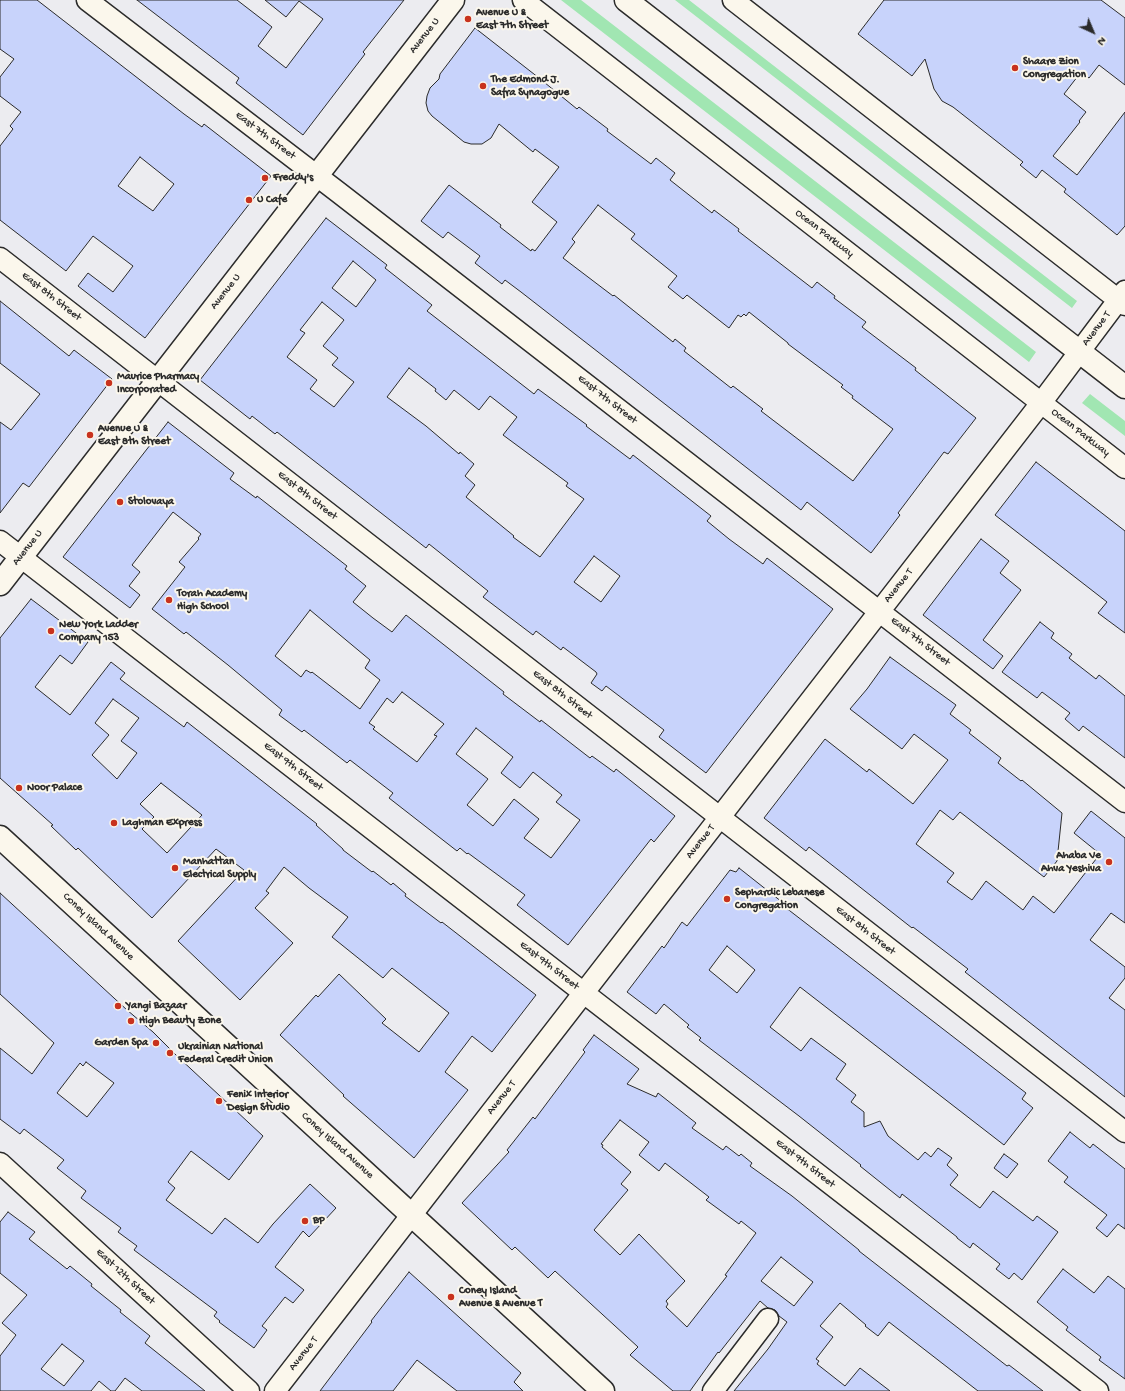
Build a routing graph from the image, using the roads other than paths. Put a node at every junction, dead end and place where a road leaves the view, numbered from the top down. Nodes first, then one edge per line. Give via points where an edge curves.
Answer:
1 (87, 0) edge
2 (453, 0) edge
3 (523, 0) edge
4 (626, 0) edge
5 (734, 0) edge
6 (317, 176) junction
7 (0, 258) edge
8 (1123, 299) edge
9 (1080, 351) junction
10 (158, 380) junction
11 (1125, 387) edge
12 (1041, 403) junction
13 (1125, 468) edge
14 (0, 541) edge
15 (21, 557) junction
16 (0, 584) edge
17 (879, 611) junction
18 (1125, 802) edge
19 (719, 817) junction
20 (0, 837) edge
21 (584, 992) junction
22 (1125, 1132) edge
23 (0, 1163) edge
24 (412, 1215) junction
25 (768, 1319) dead end
26 (249, 1391) edge
27 (275, 1391) edge
28 (603, 1391) edge
29 (713, 1391) edge
30 (1098, 1391) edge

1 - 6 street, East 7th Street
2 - 6 main road, Avenue U
3 - 12 street, Ocean Parkway
4 - 9 main road
5 - 8 street
6 - 10 main road, Avenue U
6 - 17 street, East 7th Street
7 - 10 street, East 8th Street
8 - 9 street, Avenue T
9 - 11 main road
9 - 12 street, Avenue T
10 - 15 main road, Avenue U
10 - 19 street, East 8th Street
12 - 13 street, Ocean Parkway
12 - 17 street, Avenue T
14 - 15 street, East 9th Street
15 - 16 main road, Avenue U
15 - 21 street, East 9th Street
17 - 18 street, East 7th Street
17 - 19 street, Avenue T
19 - 21 street, Avenue T
19 - 22 street, East 8th Street
20 - 24 main road, Coney Island Avenue
21 - 24 street, Avenue T
21 - 30 street, East 9th Street
23 - 26 street, East 12th Street
24 - 27 street, Avenue T
24 - 28 main road, Coney Island Avenue
25 - 29 street

